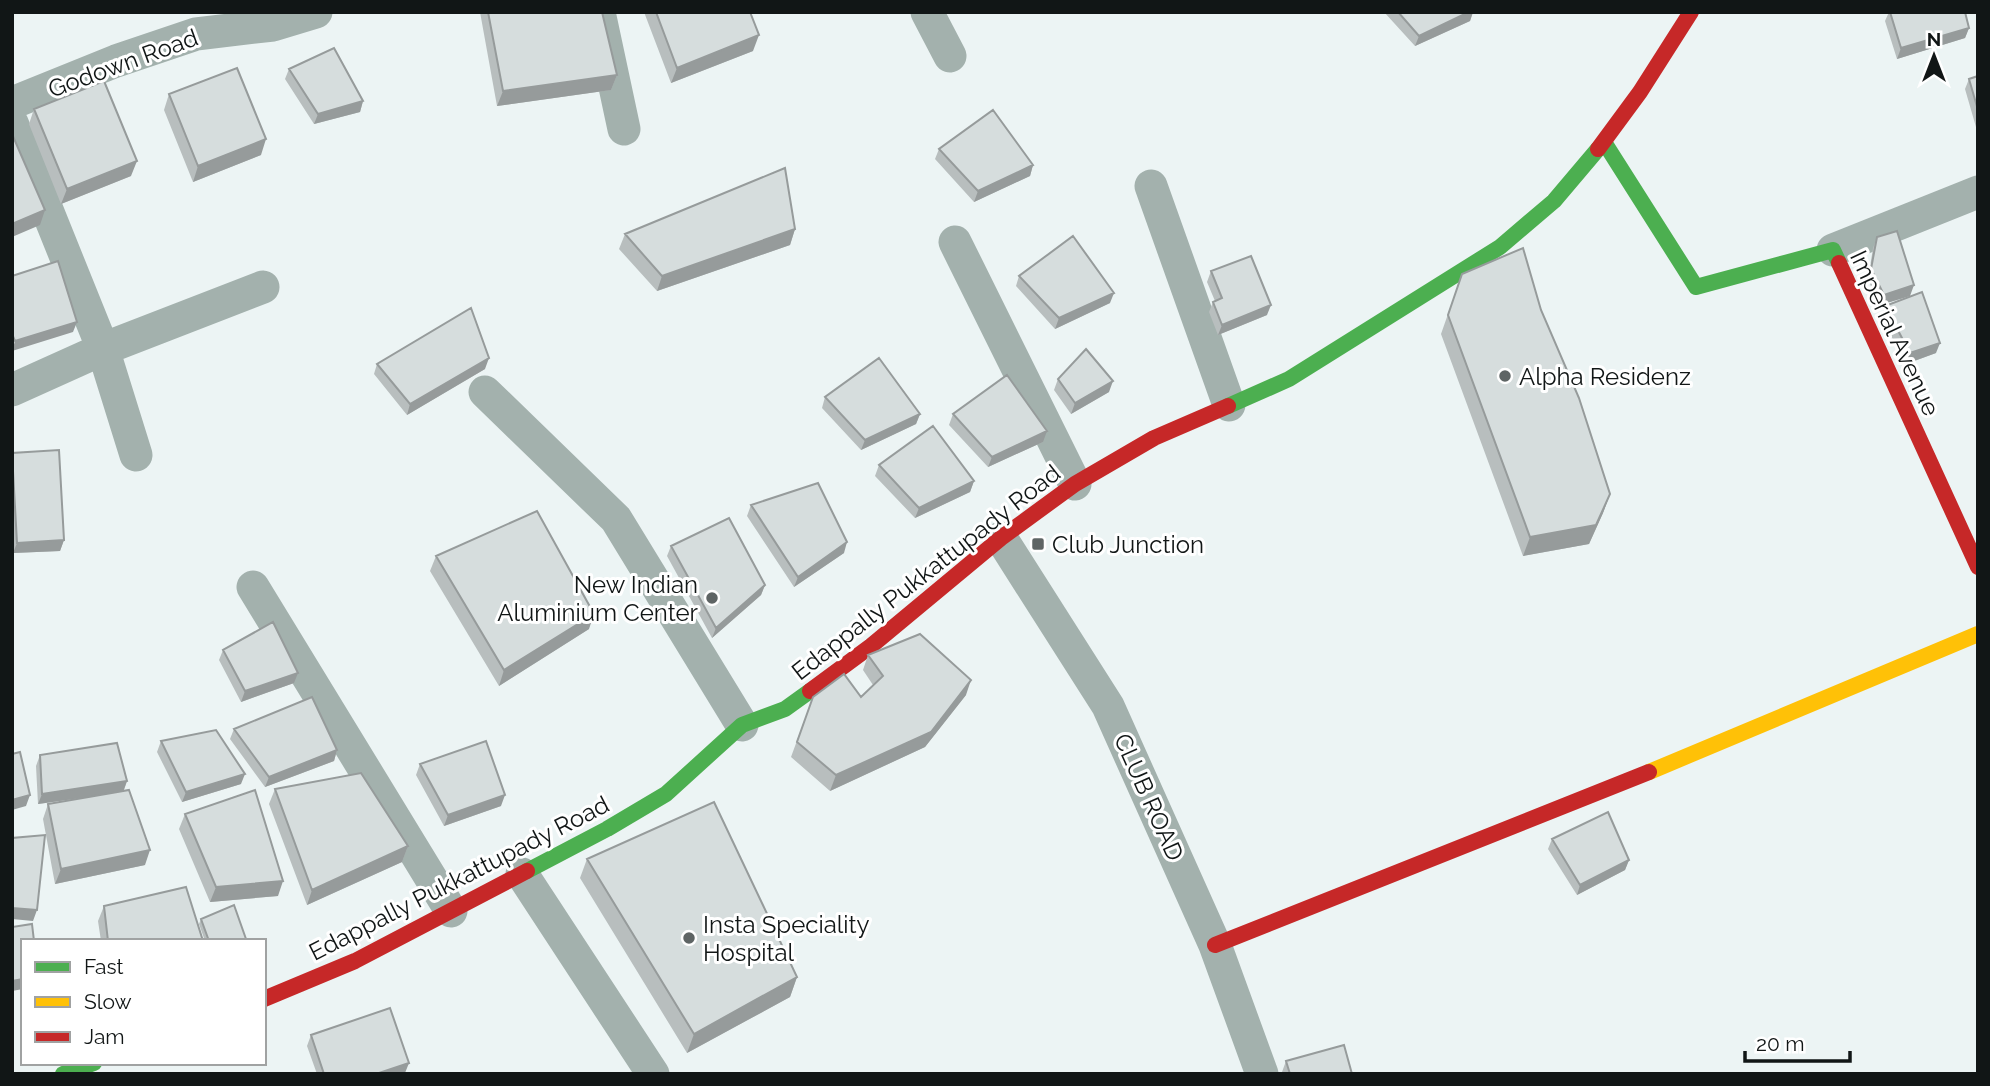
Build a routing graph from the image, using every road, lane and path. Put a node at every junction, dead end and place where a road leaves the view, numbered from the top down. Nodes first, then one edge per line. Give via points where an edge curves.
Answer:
1 (316, 12) edge
2 (599, 12) edge
3 (927, 12) edge
4 (1691, 12) edge
5 (950, 56) dead end
6 (12, 103) edge
7 (12, 123) edge
8 (624, 129) dead end
9 (1604, 142) junction
10 (1151, 186) dead end
11 (1978, 192) edge
12 (955, 242) dead end
13 (1833, 250) junction
14 (263, 287) dead end
15 (103, 349) junction
16 (12, 390) edge
17 (485, 392) dead end
18 (1229, 405) junction
19 (136, 455) dead end
20 (1075, 484) junction
21 (1001, 538) junction
22 (1978, 567) edge
23 (253, 587) dead end
24 (1978, 634) edge
25 (742, 725) junction
26 (522, 874) junction
27 (451, 911) junction
28 (1215, 945) junction
29 (266, 998) edge
30 (88, 1065) edge
31 (63, 1074) edge
32 (653, 1074) edge
33 (1262, 1074) edge

1 - 6 street, Godown Road via 273,25 196,34
2 - 8 street
3 - 5 street
4 - 9 main road, Edappally Pukkattupady Road
7 - 15 street
9 - 13 main road, Imperial Avenue via 1696,287
9 - 18 main road, Edappally Pukkattupady Road via 1554,201 1500,247 1289,379
10 - 18 street
11 - 13 street
12 - 20 street
13 - 22 main road, Imperial Avenue
14 - 15 street
15 - 16 street
15 - 19 street
17 - 25 street via 616,519
18 - 20 main road, Edappally Pukkattupady Road via 1154,438
20 - 21 main road, Edappally Pukkattupady Road
21 - 25 main road, Edappally Pukkattupady Road via 871,646 785,709
21 - 28 street, CLUB ROAD via 1108,706
23 - 27 street
24 - 28 main road via 1613,787
25 - 26 main road, Edappally Pukkattupady Road via 666,794
26 - 27 main road, Edappally Pukkattupady Road
26 - 32 street
27 - 29 main road, Edappally Pukkattupady Road via 355,961
28 - 33 street, CLUB ROAD
30 - 31 main road

